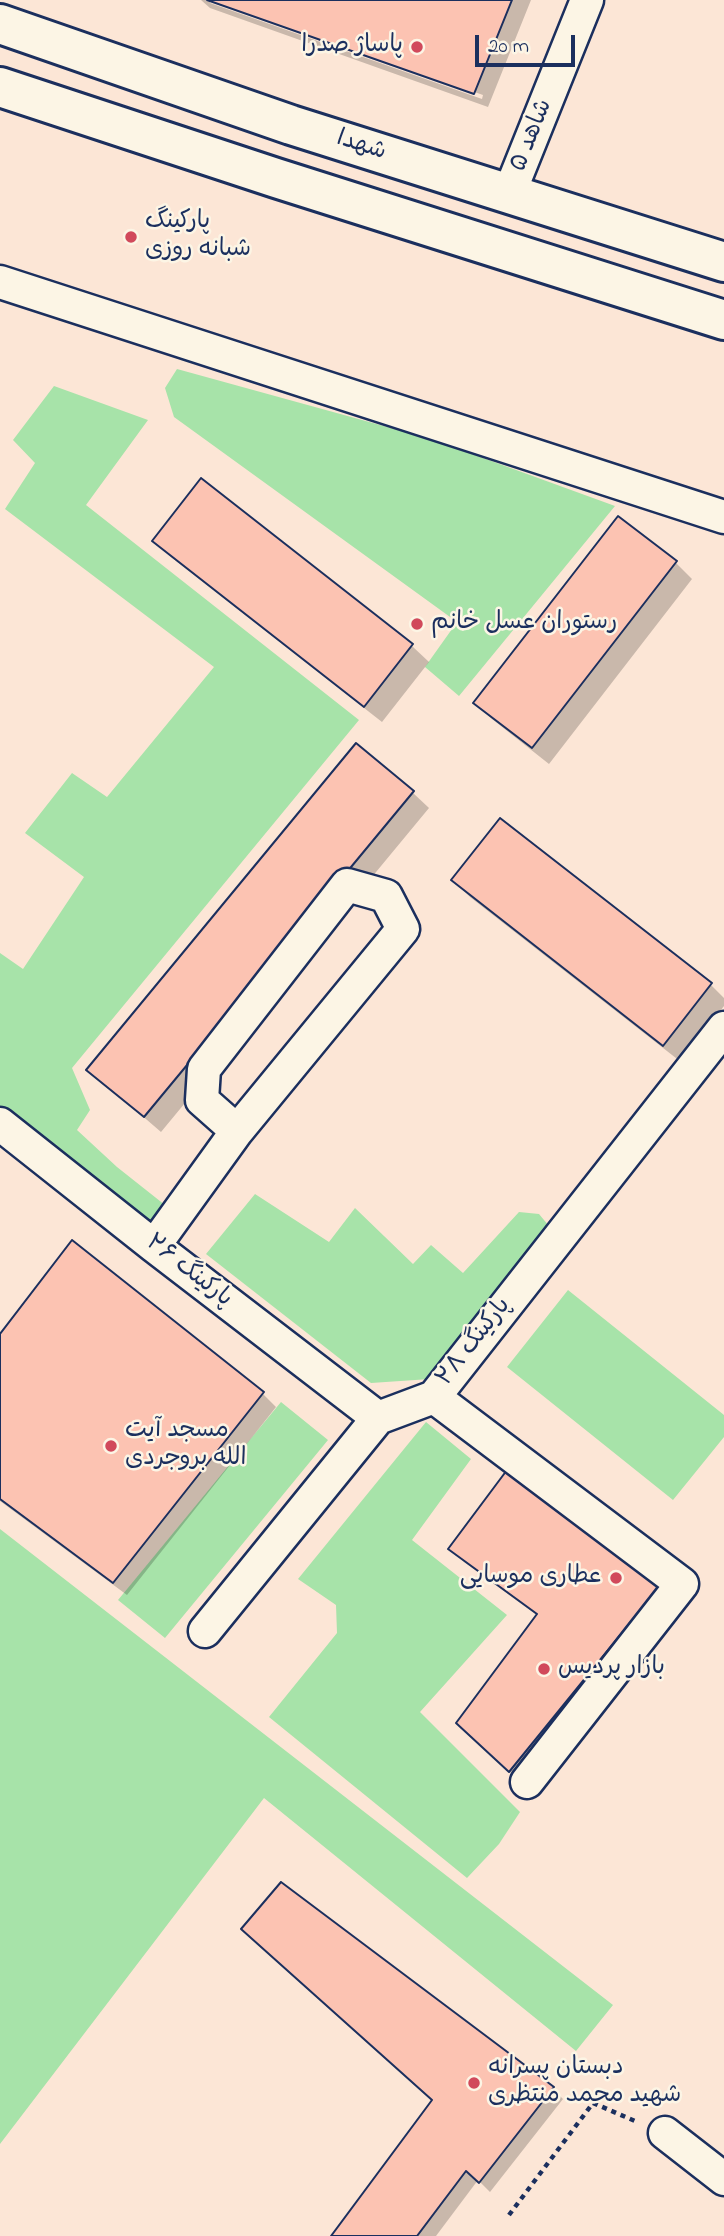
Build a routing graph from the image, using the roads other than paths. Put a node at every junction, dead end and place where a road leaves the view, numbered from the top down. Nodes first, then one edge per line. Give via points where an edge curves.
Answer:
1 (587, 0) edge
2 (0, 24) edge
3 (0, 87) edge
4 (509, 194) junction
5 (724, 262) edge
6 (0, 282) edge
7 (724, 320) edge
8 (724, 517) edge
9 (724, 1028) edge
10 (0, 1124) edge
11 (237, 1131) junction
12 (153, 1246) junction
13 (434, 1397) junction
14 (378, 1418) junction
15 (205, 1631) dead end
16 (527, 1782) dead end
17 (664, 2133) road end
18 (724, 2179) edge

1 - 4 street, شاهد ۵
2 - 4 main road, شهدا via 290,125
3 - 7 main road
4 - 5 main road, شهدا
6 - 8 street
9 - 13 street, پارکینگ ۲۸
10 - 12 street, پارکینگ ۲۶
11 - 11 street via 403,929 386,896 347,885 204,1069 202,1100
11 - 12 street
12 - 14 street, پارکینگ ۲۶
13 - 14 street, پارکینگ ۲۸
13 - 16 street via 682,1584
14 - 15 street
17 - 18 street

